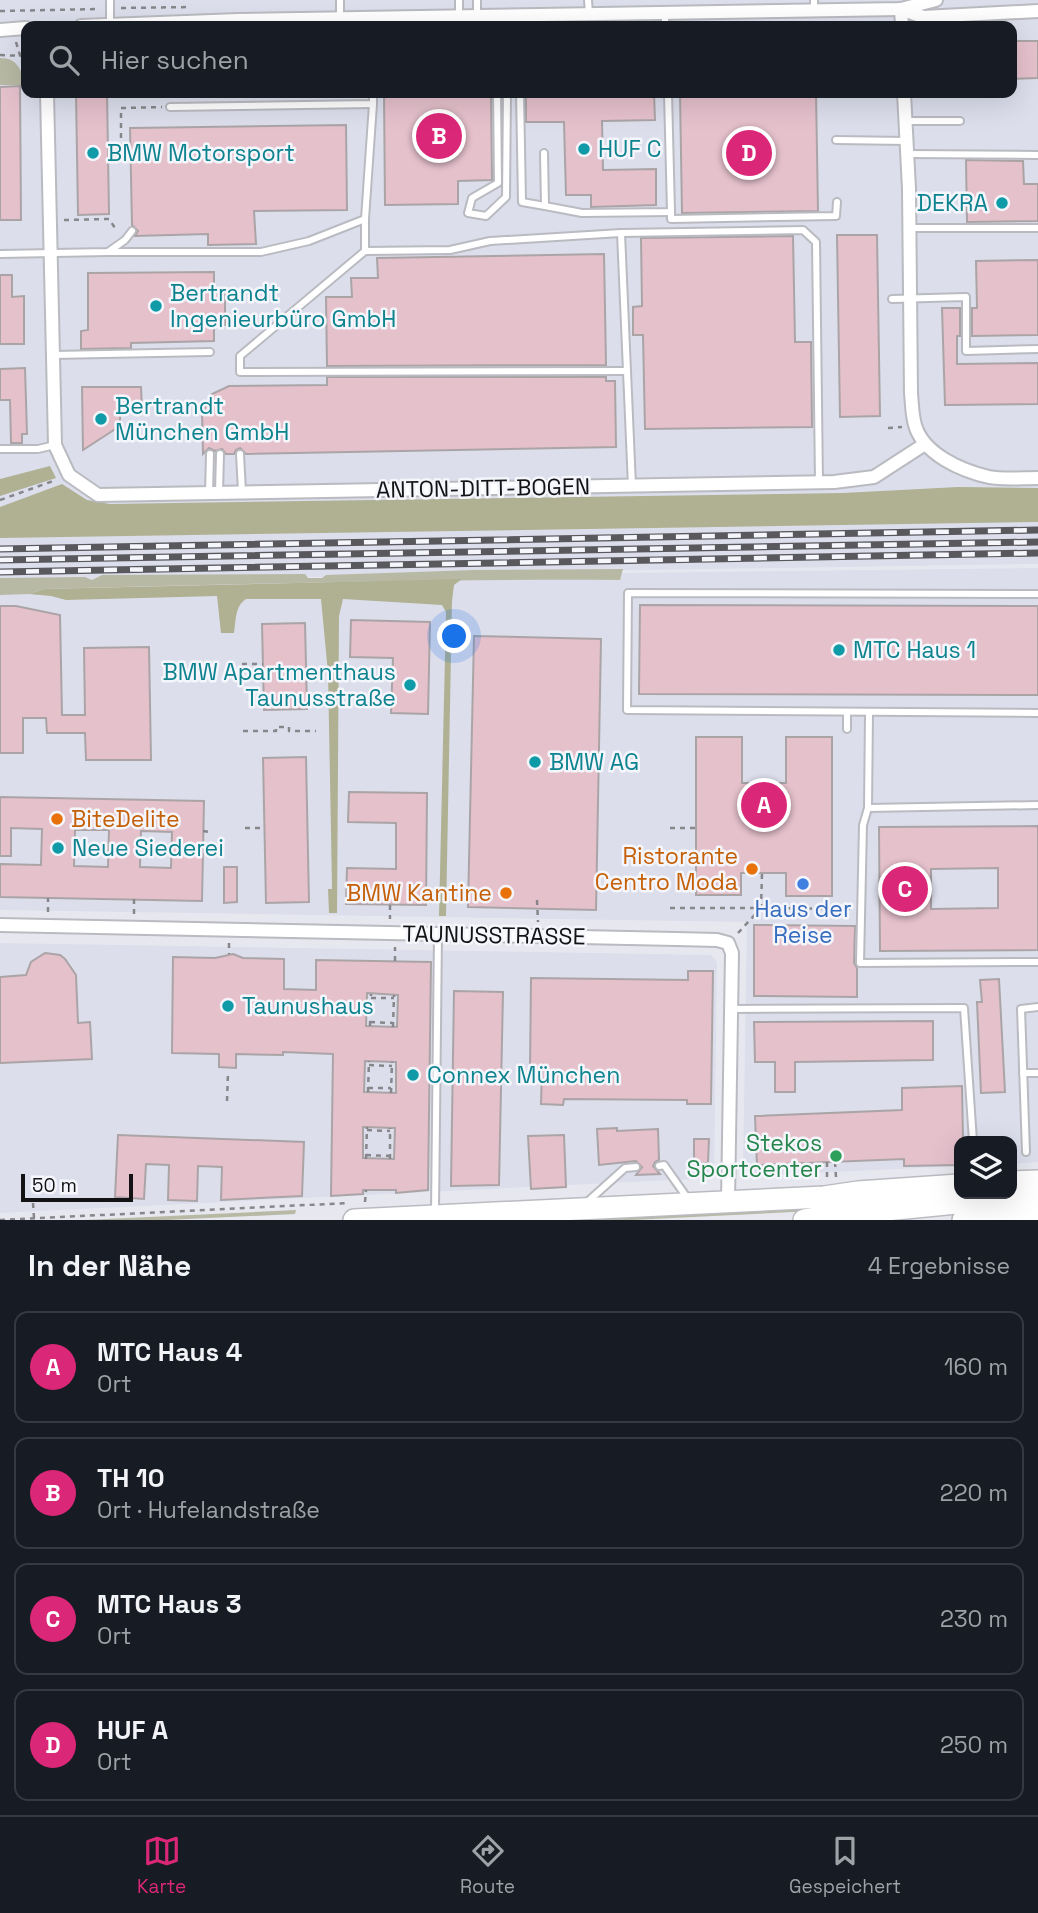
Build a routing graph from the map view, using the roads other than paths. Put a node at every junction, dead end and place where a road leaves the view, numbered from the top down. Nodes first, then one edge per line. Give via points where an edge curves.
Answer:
1 (110, 0) edge
2 (340, 0) edge
3 (459, 0) edge
4 (477, 0) edge
5 (588, 0) edge
6 (936, 0) edge
7 (1009, 0) edge
8 (814, 5) edge
9 (886, 5) edge
10 (901, 5) edge
11 (751, 6) edge
12 (1038, 11) edge
13 (1020, 12) junction
14 (589, 14) junction
15 (460, 17) junction
16 (477, 17) junction
17 (341, 19) junction
18 (665, 20) edge
19 (110, 21) edge
20 (217, 21) edge
21 (362, 21) edge
22 (390, 21) edge
23 (507, 21) edge
24 (21, 28) edge
25 (0, 30) edge
26 (47, 98) edge
27 (373, 98) edge
28 (497, 98) edge
29 (507, 98) edge
30 (520, 98) edge
31 (668, 98) edge
32 (904, 98) edge
33 (373, 104) junction
34 (170, 107) road end
35 (906, 121) junction
36 (960, 121) dead end
37 (836, 140) dead end
38 (907, 148) junction
39 (544, 153) dead end
40 (1038, 155) edge
41 (836, 202) dead end
42 (545, 206) junction
43 (671, 212) junction
44 (365, 219) junction
45 (909, 228) junction
46 (1038, 228) edge
47 (132, 231) dead end
48 (621, 233) junction
49 (365, 251) junction
50 (108, 252) junction
51 (0, 254) edge
52 (51, 254) junction
53 (910, 298) junction
54 (892, 299) dead end
55 (1038, 349) edge
56 (210, 352) dead end
57 (53, 355) junction
58 (626, 371) junction
59 (55, 444) junction
60 (925, 444) junction
61 (0, 449) edge
62 (210, 454) dead end
63 (219, 454) dead end
64 (240, 454) dead end
65 (1038, 478) edge
66 (819, 482) junction
67 (632, 486) junction
68 (242, 492) junction
69 (214, 493) junction
70 (1038, 594) edge
71 (847, 713) junction
72 (869, 713) junction
73 (1038, 713) edge
74 (847, 729) dead end
75 (1038, 805) edge
76 (869, 808) junction
77 (0, 925) edge
78 (438, 934) junction
79 (1038, 962) edge
80 (1038, 1007) edge
81 (731, 1009) junction
82 (1023, 1073) junction
83 (1038, 1073) edge
84 (973, 1136) edge
85 (1026, 1152) dead end
86 (659, 1166) dead end
87 (636, 1167) dead end
88 (1038, 1181) edge
89 (954, 1185) edge
90 (826, 1187) junction
91 (1022, 1191) edge
92 (728, 1201) junction
93 (691, 1203) junction
94 (580, 1209) junction
95 (360, 1211) edge
96 (435, 1216) junction
97 (1038, 1216) edge
98 (804, 1220) edge
99 (963, 1220) edge

1 - 19 lane
2 - 17 lane
3 - 15 lane
4 - 16 lane
5 - 14 lane
6 - 10 street
7 - 13 street
8 - 9 street
8 - 11 street
9 - 10 street
10 - 13 street via 923,17
11 - 18 street
12 - 13 street
14 - 18 street
14 - 23 street
15 - 16 street
15 - 22 street
16 - 23 street
17 - 20 street
17 - 21 street
24 - 25 street
26 - 52 street, ANTON-DITT-BOGEN
27 - 33 lane
28 - 29 lane via 498,183 472,198 468,213 486,216 506,197
30 - 42 lane via 522,202
31 - 43 lane
32 - 35 street
33 - 34 lane
33 - 44 lane
35 - 36 lane
35 - 38 street
37 - 38 lane
38 - 40 lane
38 - 45 street
39 - 42 lane
41 - 43 lane via 836,216 671,219
42 - 43 lane via 582,213
44 - 49 lane
44 - 50 lane via 309,241 261,252
45 - 46 lane
45 - 53 street
47 - 50 lane
48 - 49 lane via 490,241 450,250
48 - 58 lane
48 - 66 lane via 803,230 816,242
49 - 58 lane via 240,356 240,372
50 - 52 lane
51 - 52 lane
52 - 57 street, ANTON-DITT-BOGEN
53 - 54 lane
53 - 55 lane via 966,297 966,351
53 - 60 street via 911,393 915,426
56 - 57 lane
57 - 59 street, ANTON-DITT-BOGEN
58 - 67 lane
59 - 61 lane
59 - 69 street, ANTON-DITT-BOGEN via 69,475 98,495
60 - 65 street via 939,456 989,477
60 - 66 street, ANTON-DITT-BOGEN via 874,477
62 - 69 lane
63 - 69 lane
64 - 68 lane
66 - 67 street, ANTON-DITT-BOGEN
67 - 68 street, ANTON-DITT-BOGEN
68 - 69 street, ANTON-DITT-BOGEN
70 - 71 lane via 628,593 628,712
71 - 72 lane
71 - 74 lane
72 - 73 lane
72 - 76 lane
75 - 76 lane
76 - 79 lane via 863,825 860,963
77 - 78 street, TAUNUSSTRASSE
78 - 81 street, TAUNUSSTRASSE via 717,940 728,943 732,953
78 - 96 lane
80 - 82 lane via 1021,1009
81 - 84 lane via 964,1009
81 - 92 street
82 - 83 lane
82 - 85 lane
86 - 93 lane via 664,1166
87 - 94 lane via 625,1168
88 - 91 main road
89 - 90 main road via 859,1192
90 - 91 main road via 854,1201
90 - 92 main road
91 - 98 main road
92 - 93 main road
93 - 94 main road
94 - 96 main road
95 - 96 main road
97 - 99 main road

